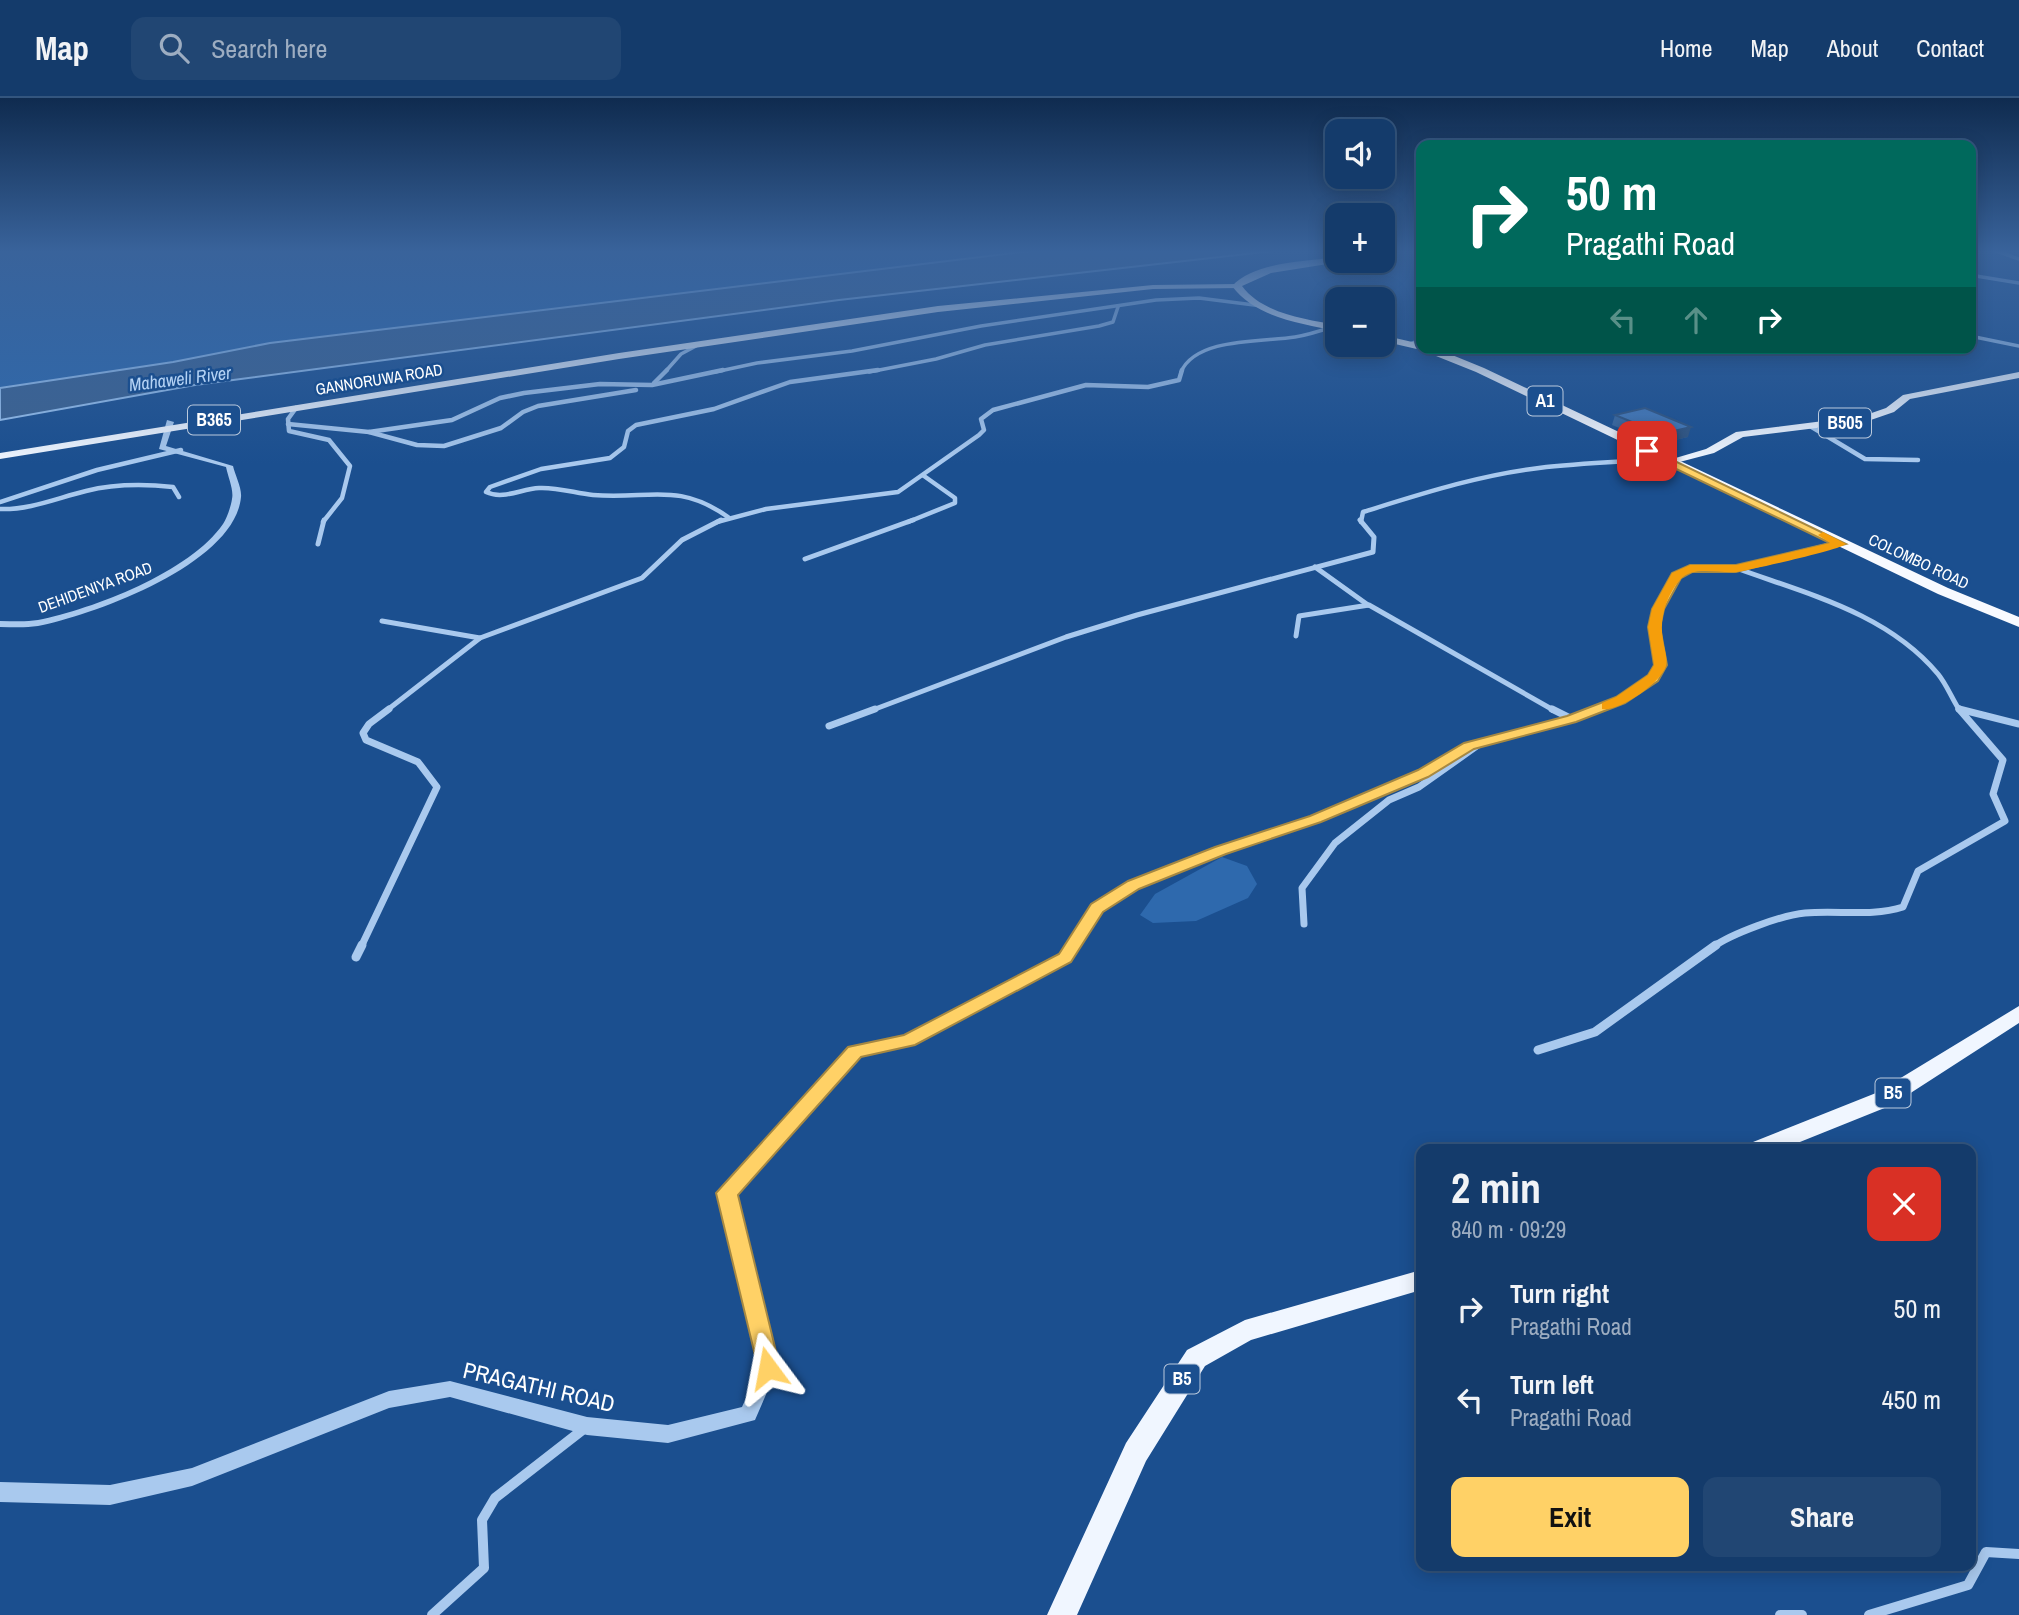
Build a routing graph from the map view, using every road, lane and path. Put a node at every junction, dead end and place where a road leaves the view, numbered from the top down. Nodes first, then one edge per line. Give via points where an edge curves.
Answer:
1 (848, 322) edge
2 (1011, 322) edge
3 (1113, 322) edge
4 (804, 328) junction
5 (1325, 330) edge
6 (1976, 337) edge
7 (1395, 341) edge
8 (1416, 342) edge
9 (699, 344) junction
10 (1410, 344) junction
11 (1416, 346) edge
12 (2019, 346) edge
13 (1439, 354) edge
14 (2019, 375) edge
15 (652, 385) junction
16 (427, 386) junction
17 (296, 408) junction
18 (288, 424) junction
19 (169, 425) junction
20 (1810, 426) junction
21 (369, 432) junction
22 (181, 450) junction
23 (0, 454) edge
24 (1865, 459) junction
25 (1665, 460) junction
26 (1918, 460) dead end
27 (1874, 468) dead end
28 (924, 476) junction
29 (179, 497) dead end
30 (0, 502) edge
31 (0, 509) edge
32 (728, 517) junction
33 (318, 544) dead end
34 (1840, 544) junction
35 (805, 559) dead end
36 (1315, 567) junction
37 (1736, 568) junction
38 (1369, 605) junction
39 (382, 621) dead end
40 (2019, 622) edge
41 (0, 624) edge
42 (1296, 636) dead end
43 (480, 638) junction
44 (1959, 709) junction
45 (1572, 719) junction
46 (2019, 724) edge
47 (829, 726) dead end
48 (1481, 743) junction
49 (1304, 924) dead end
50 (356, 957) dead end
51 (2019, 1013) edge
52 (1538, 1050) dead end
53 (1771, 1144) edge
54 (1416, 1281) edge
55 (587, 1426) junction
56 (0, 1492) edge
57 (2019, 1553) edge
58 (1976, 1570) edge
59 (1976, 1571) edge
60 (432, 1615) edge
61 (1062, 1615) edge
62 (1780, 1615) edge
63 (1802, 1615) edge
64 (1868, 1615) edge

1 - 4 main road, GANNORUWA ROAD / B365
2 - 15 street
3 - 32 street via 847,376 790,382 714,409 636,425 628,431 624,447 610,458 541,469 486,492 505,495 535,488 604,495 698,496
4 - 9 main road, GANNORUWA ROAD / B365
4 - 16 main road, GANNORUWA ROAD / B365 via 601,355
5 - 28 street via 1211,348 1192,356 1179,380 1162,387 1084,386 993,410 981,419 984,430 979,435
6 - 12 street
7 - 10 highway, COLOMBO ROAD / A1
8 - 10 street
9 - 15 street via 676,357
9 - 16 main road, GANNORUWA ROAD / B365
10 - 11 highway, COLOMBO ROAD / A1
13 - 25 highway, COLOMBO ROAD / A1
14 - 20 main road, B505 via 1907,397 1873,418
15 - 21 street via 600,384 524,393 500,398 452,420
15 - 21 street via 538,406 501,428 444,446 416,445
16 - 17 main road, GANNORUWA ROAD / B365
16 - 19 main road, GANNORUWA ROAD / B365
17 - 18 street
17 - 19 main road, GANNORUWA ROAD / B365
18 - 21 street
18 - 33 street via 289,431 329,440 350,466 342,498 323,522
19 - 22 street via 162,447
19 - 23 main road, GANNORUWA ROAD / B365
20 - 24 street
20 - 25 main road, B505 via 1740,434 1710,451
22 - 30 street via 97,470
22 - 41 street, DEHIDENIYA ROAD via 229,466 238,481 239,501 222,535 176,571 140,589 58,618
24 - 26 street
24 - 27 street
25 - 34 highway, COLOMBO ROAD / A1
25 - 36 street via 1539,468 1435,489 1363,512 1360,521 1374,537 1373,552
28 - 32 street via 887,495
28 - 35 street via 955,503
29 - 31 street via 173,487 144,483 78,493 27,509
32 - 43 street via 682,540 642,578
34 - 37 street, PRAGATHI ROAD
34 - 40 highway, COLOMBO ROAD / A1
36 - 38 street
36 - 47 street via 1066,637
37 - 44 street via 1860,614 1906,642 1939,675
37 - 45 street, PRAGATHI ROAD via 1690,568 1676,576 1654,627 1660,665 1654,678 1620,700
38 - 42 street via 1299,616
38 - 45 street
39 - 43 street
43 - 50 street via 363,733 366,740 418,762 437,786
44 - 46 street
44 - 52 street via 2003,760 1993,794 2005,821 1918,871 1903,907 1888,912 1803,913 1727,937 1595,1032
45 - 48 street, PRAGATHI ROAD
48 - 49 street via 1419,787 1389,800 1335,843 1303,888
48 - 55 street, PRAGATHI ROAD via 1423,774 1315,819 1133,885 1097,908 1065,958 908,1041 855,1052 727,1193 768,1368 748,1414 668,1434
51 - 53 main road, B5 via 1884,1099
54 - 61 main road, B5 via 1245,1331 1196,1358 1136,1452
55 - 56 street, PRAGATHI ROAD via 450,1390 388,1400 178,1480 110,1495
55 - 60 street via 495,1497 482,1520 484,1568
57 - 58 street via 1986,1552
59 - 64 street via 1968,1585
62 - 63 street

